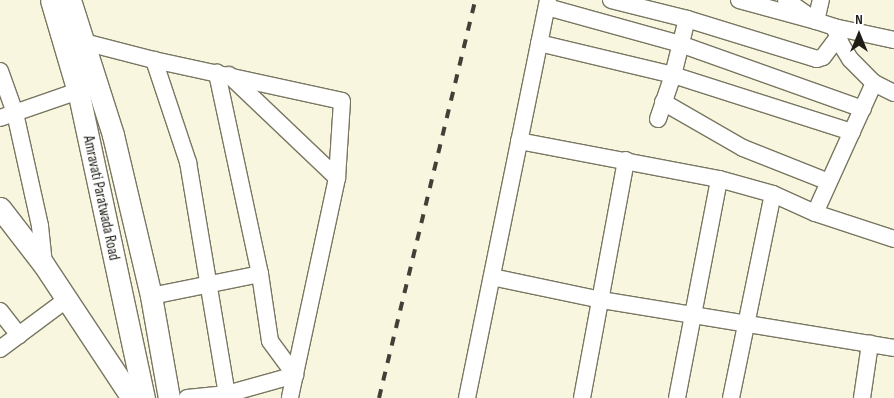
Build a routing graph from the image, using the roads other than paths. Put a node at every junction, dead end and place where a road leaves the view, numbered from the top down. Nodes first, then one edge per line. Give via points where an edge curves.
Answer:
1 (51, 0) edge
2 (70, 0) edge
3 (611, 0) edge
4 (739, 0) edge
5 (786, 0) edge
6 (820, 0) edge
7 (548, 3) edge
8 (687, 19) junction
9 (816, 21) junction
10 (836, 32) junction
11 (894, 39) edge
12 (84, 42) junction
13 (539, 43) junction
14 (680, 44) junction
15 (154, 60) junction
16 (0, 70) edge
17 (223, 74) junction
18 (673, 75) junction
19 (874, 83) junction
20 (894, 93) edge
21 (87, 94) junction
22 (663, 102) junction
23 (863, 109) junction
24 (16, 112) junction
25 (0, 118) edge
26 (658, 118) dead end
27 (852, 132) junction
28 (518, 141) junction
29 (626, 160) junction
30 (338, 178) junction
31 (719, 179) junction
32 (830, 182) junction
33 (772, 194) junction
34 (0, 208) edge
35 (815, 213) junction
36 (894, 239) edge
37 (44, 265) junction
38 (260, 274) junction
39 (492, 277) junction
40 (209, 284) junction
41 (151, 296) junction
42 (67, 300) junction
43 (600, 300) junction
44 (0, 311) edge
45 (692, 316) junction
46 (745, 325) junction
47 (19, 335) junction
48 (870, 344) junction
49 (894, 348) edge
50 (0, 349) edge
51 (295, 375) junction
52 (227, 394) junction
53 (132, 398) edge
54 (144, 398) edge
55 (157, 398) edge
56 (170, 398) edge
57 (187, 398) edge
58 (290, 398) edge
59 (467, 398) edge
60 (582, 398) edge
61 (677, 398) edge
62 (731, 398) edge
63 (862, 398) edge

1 - 21 main road, Amravati Paratwada Road
2 - 12 main road, Amravati Paratwada Road
3 - 8 street
4 - 9 street
5 - 9 street
6 - 9 street
7 - 13 street
7 - 14 street
8 - 10 street via 817,59 823,57
8 - 14 street
9 - 10 street
10 - 11 street
10 - 19 street via 850,59
12 - 15 street
12 - 21 main road, Amravati Paratwada Road
13 - 18 street
13 - 28 street
14 - 18 street
14 - 23 street
15 - 17 street
15 - 40 street via 188,162
16 - 24 street
17 - 30 street
17 - 30 street via 342,101
17 - 38 street
18 - 22 street
18 - 27 street
19 - 20 street
19 - 23 street
21 - 24 street
21 - 41 main road via 113,134
21 - 54 main road, Amravati Paratwada Road
21 - 55 main road, Amravati Paratwada Road via 147,333
22 - 26 street
22 - 32 street via 743,148
23 - 27 street
24 - 25 street
24 - 37 street via 40,226
27 - 32 street
28 - 29 street
28 - 39 street
29 - 31 street
29 - 43 street
30 - 51 street
31 - 33 street
31 - 45 street
32 - 35 street
33 - 35 street
33 - 46 street
34 - 37 main road
35 - 36 street
37 - 42 main road
38 - 40 street
38 - 51 street via 270,341
39 - 43 street
39 - 59 street
40 - 41 street
40 - 52 street
41 - 56 main road
42 - 47 street
42 - 53 main road
43 - 45 street
43 - 60 street
44 - 47 street
45 - 46 street
45 - 61 street
46 - 48 street
46 - 62 street
47 - 50 street
48 - 49 street
48 - 63 street
51 - 52 street
51 - 58 street
52 - 57 street

